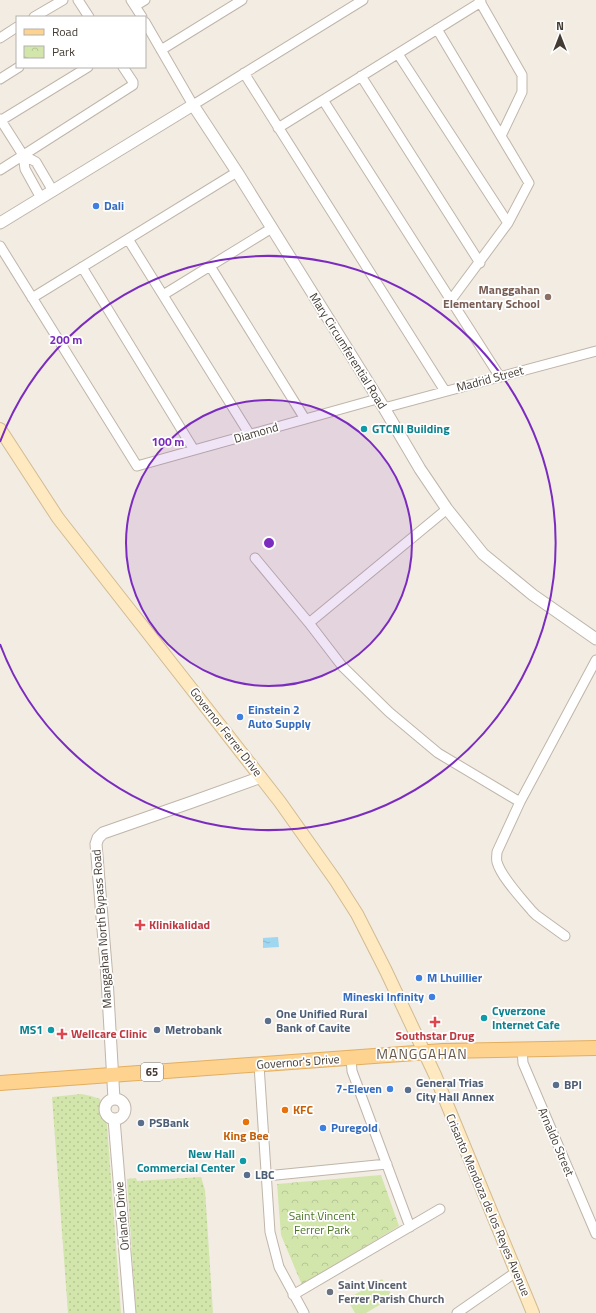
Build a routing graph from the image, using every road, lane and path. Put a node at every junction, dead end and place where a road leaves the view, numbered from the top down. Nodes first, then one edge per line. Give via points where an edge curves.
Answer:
1 (62, 0) edge
2 (78, 0) edge
3 (145, 0) edge
4 (242, 0) edge
5 (363, 0) edge
6 (480, 1) edge
7 (133, 3) edge
8 (36, 16) edge
9 (88, 16) edge
10 (141, 16) edge
11 (146, 24) edge
12 (16, 28) edge
13 (437, 29) junction
14 (0, 38) edge
15 (162, 50) junction
16 (398, 54) junction
17 (17, 68) edge
18 (86, 68) edge
19 (124, 68) edge
20 (244, 73) junction
21 (361, 76) junction
22 (0, 79) edge
23 (323, 100) junction
24 (193, 105) junction
25 (0, 120) edge
26 (278, 128) junction
27 (501, 136) junction
28 (22, 155) junction
29 (0, 170) edge
30 (237, 172) junction
31 (52, 191) junction
32 (41, 198) junction
33 (0, 223) edge
34 (508, 223) junction
35 (272, 228) junction
36 (128, 239) junction
37 (0, 246) edge
38 (480, 263) junction
39 (210, 266) junction
40 (82, 267) junction
41 (163, 295) junction
42 (32, 298) junction
43 (451, 300) junction
44 (596, 351) edge
45 (500, 377) junction
46 (444, 391) junction
47 (381, 403) junction
48 (305, 419) junction
49 (0, 429) edge
50 (250, 435) junction
51 (194, 450) junction
52 (447, 509) junction
53 (255, 558) dead end
54 (309, 623) junction
55 (596, 640) edge
56 (596, 660) edge
57 (260, 777) junction
58 (520, 802) junction
59 (565, 936) dead end
60 (596, 1048) edge
61 (522, 1049) junction
62 (424, 1053) junction
63 (351, 1058) junction
64 (259, 1065) junction
65 (113, 1074) junction
66 (0, 1083) edge
67 (387, 1164) junction
68 (266, 1176) junction
69 (440, 1209) dead end
70 (410, 1227) junction
71 (596, 1234) edge
72 (516, 1272) junction
73 (294, 1295) junction
74 (130, 1313) edge
75 (304, 1313) edge
76 (456, 1313) edge
77 (533, 1313) edge

1 - 8 street
2 - 9 street
3 - 7 street
4 - 15 street
5 - 20 street
6 - 13 street
6 - 27 street via 522,74 522,92
7 - 10 street
11 - 15 street, Mary Circumferential Road
12 - 14 street
13 - 16 street
13 - 27 street
15 - 24 street, Mary Circumferential Road
16 - 21 street
16 - 34 street
17 - 22 street
18 - 25 street
19 - 28 street via 133,82 132,86
20 - 24 street
20 - 26 street
21 - 23 street
21 - 38 street
23 - 26 street
23 - 43 street
24 - 30 street, Mary Circumferential Road
24 - 31 street
25 - 28 street
26 - 46 street
27 - 34 street via 529,183
28 - 29 street
28 - 31 street via 36,162
28 - 32 street via 24,169
30 - 35 street, Mary Circumferential Road
30 - 36 street
31 - 32 street
32 - 33 street
34 - 38 street
35 - 39 street
35 - 47 street, Mary Circumferential Road
36 - 40 street
36 - 41 street
37 - 42 street
38 - 43 street
39 - 41 street
39 - 48 street
40 - 42 street
40 - 51 street
41 - 50 street
42 - 51 street, Diamond via 137,466
43 - 45 street
44 - 45 street, Madrid Street
45 - 46 street, Madrid Street
46 - 47 street, Madrid Street
47 - 48 street, Diamond
47 - 52 street, Mary Circumferential Road
48 - 50 street, Diamond
49 - 57 main road, Governor Ferrer Drive via 58,518
50 - 51 street, Diamond
52 - 54 street
52 - 55 street, Mary Circumferential Road via 483,554 533,595
53 - 54 street
54 - 58 street via 342,666 389,712 438,753
56 - 58 street
57 - 62 main road, Governor Ferrer Drive via 300,828 357,914
57 - 65 street, Manggahan North Bypass Road via 103,833 98,838 96,844
58 - 59 street via 497,852 496,861 508,882 532,911
60 - 61 main road, Governor's Drive / 65
61 - 62 main road, Governor's Drive / 65
61 - 71 street, Arnaldo Street via 523,1063
62 - 63 main road, Governor's Drive / 65
62 - 72 main road, Crisanto Mendoza de los Reyes Avenue
63 - 64 main road, Governor's Drive / 65
63 - 67 street via 352,1071
64 - 65 main road, Governor's Drive / 65
64 - 68 street
65 - 66 main road, Governor's Drive / 65
65 - 74 street, Orlando Drive via 114,1099 107,1102 105,1110 107,1116 114,1119
67 - 68 street
67 - 70 street
68 - 73 street via 270,1232 279,1267
69 - 70 street
70 - 73 street
72 - 76 street
72 - 77 main road, Crisanto Mendoza de los Reyes Avenue
73 - 75 street

